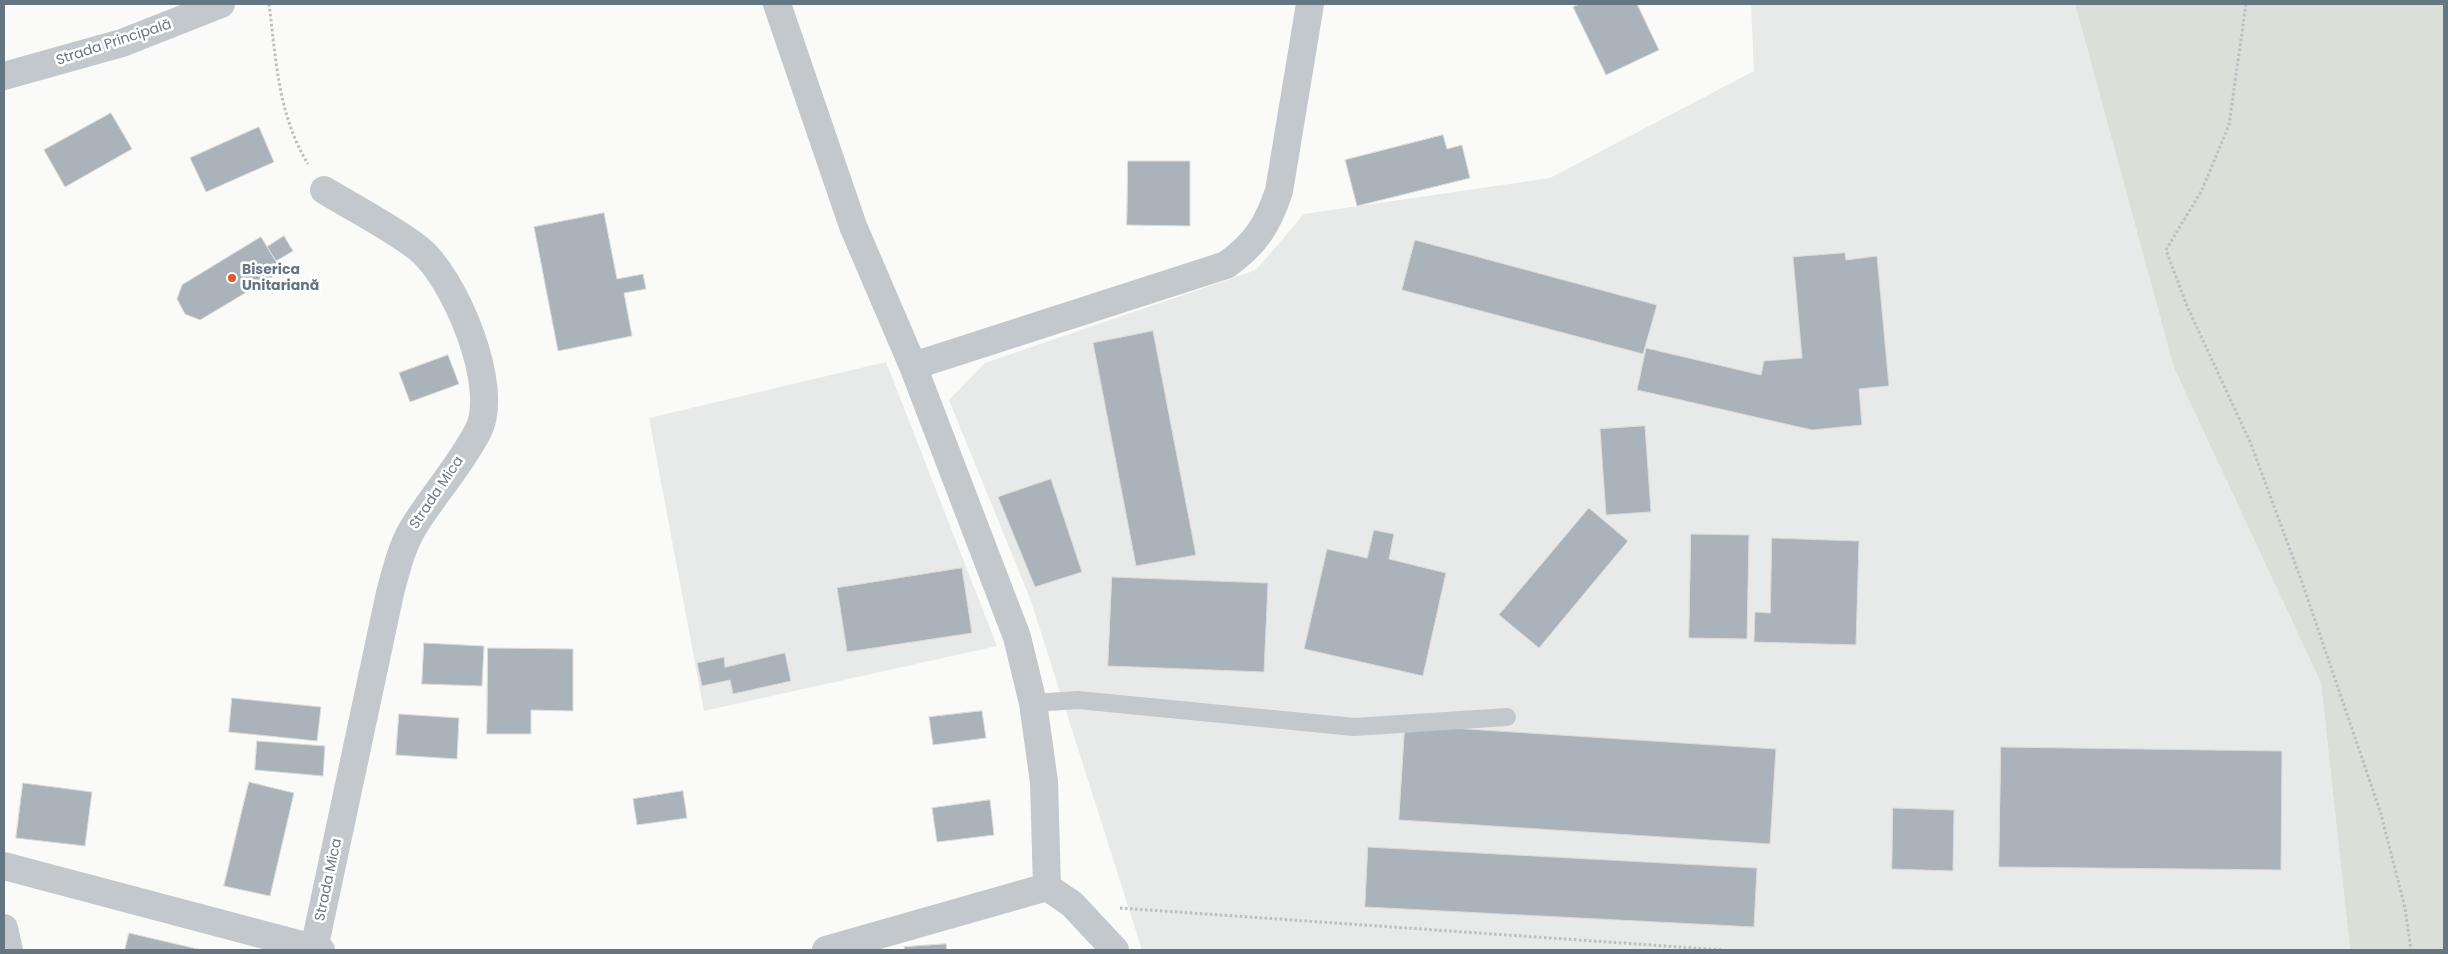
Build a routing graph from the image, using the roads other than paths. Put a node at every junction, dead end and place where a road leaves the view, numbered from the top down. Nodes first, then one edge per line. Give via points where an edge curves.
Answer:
1 (221, 4) edge
2 (777, 4) edge
3 (1310, 4) edge
4 (4, 76) edge
5 (324, 190) road end
6 (913, 366) junction
7 (1033, 703) junction
8 (1507, 717) dead end
9 (4, 866) edge
10 (1047, 887) junction
11 (4, 928) edge
12 (318, 949) edge
13 (10, 950) edge
14 (826, 950) edge
15 (1114, 950) edge

1 - 4 street, Strada Principală via 122,43
2 - 6 street via 853,226
3 - 6 street via 1279,191 1270,217 1242,254 1226,265
5 - 12 street, Strada Mica via 418,248 432,261 448,284 476,348 483,395 479,428 454,471 412,529 400,557 388,602
6 - 7 street via 1017,637
7 - 8 lane via 1078,700 1354,727
7 - 10 street via 1044,782
9 - 12 street
10 - 14 street
10 - 15 street via 1072,904
11 - 13 street

